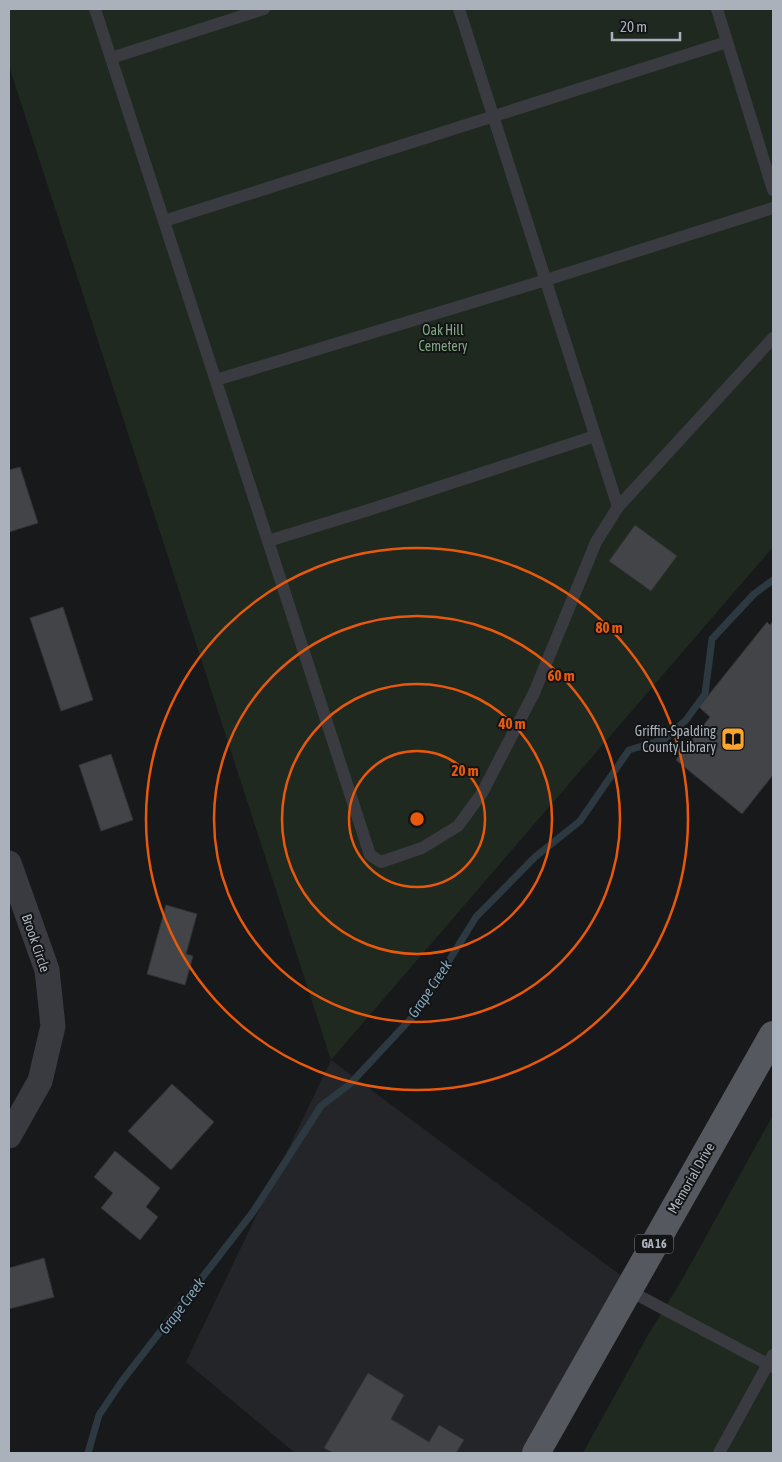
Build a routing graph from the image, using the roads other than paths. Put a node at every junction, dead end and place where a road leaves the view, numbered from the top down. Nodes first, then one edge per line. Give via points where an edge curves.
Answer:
1 (95, 9) edge
2 (264, 9) edge
3 (459, 9) edge
4 (717, 9) edge
5 (727, 42) junction
6 (111, 58) junction
7 (493, 116) junction
8 (770, 169) edge
9 (773, 190) edge
10 (773, 208) edge
11 (164, 221) junction
12 (546, 280) junction
13 (773, 338) edge
14 (216, 380) junction
15 (595, 436) junction
16 (618, 507) junction
17 (268, 541) junction
18 (9, 863) edge
19 (773, 1035) edge
20 (9, 1136) edge
21 (628, 1290) junction
22 (772, 1362) edge
23 (536, 1453) edge
24 (719, 1453) edge

1 - 6 lane
2 - 6 lane
3 - 7 lane
4 - 5 lane
5 - 7 lane
5 - 8 lane
6 - 11 lane
7 - 11 lane
7 - 12 lane
8 - 9 lane
10 - 12 lane
11 - 14 lane
12 - 14 lane
12 - 15 lane
13 - 16 lane
14 - 17 lane
15 - 16 lane
15 - 17 lane
16 - 17 lane via 596,542 534,693 482,793 458,826 422,848 381,862 370,855
18 - 20 street, Brook Circle via 47,970 53,1026 40,1081
19 - 21 main road, Memorial Drive / GA 16
21 - 22 lane
21 - 23 main road, Memorial Drive / GA 16
22 - 24 lane

